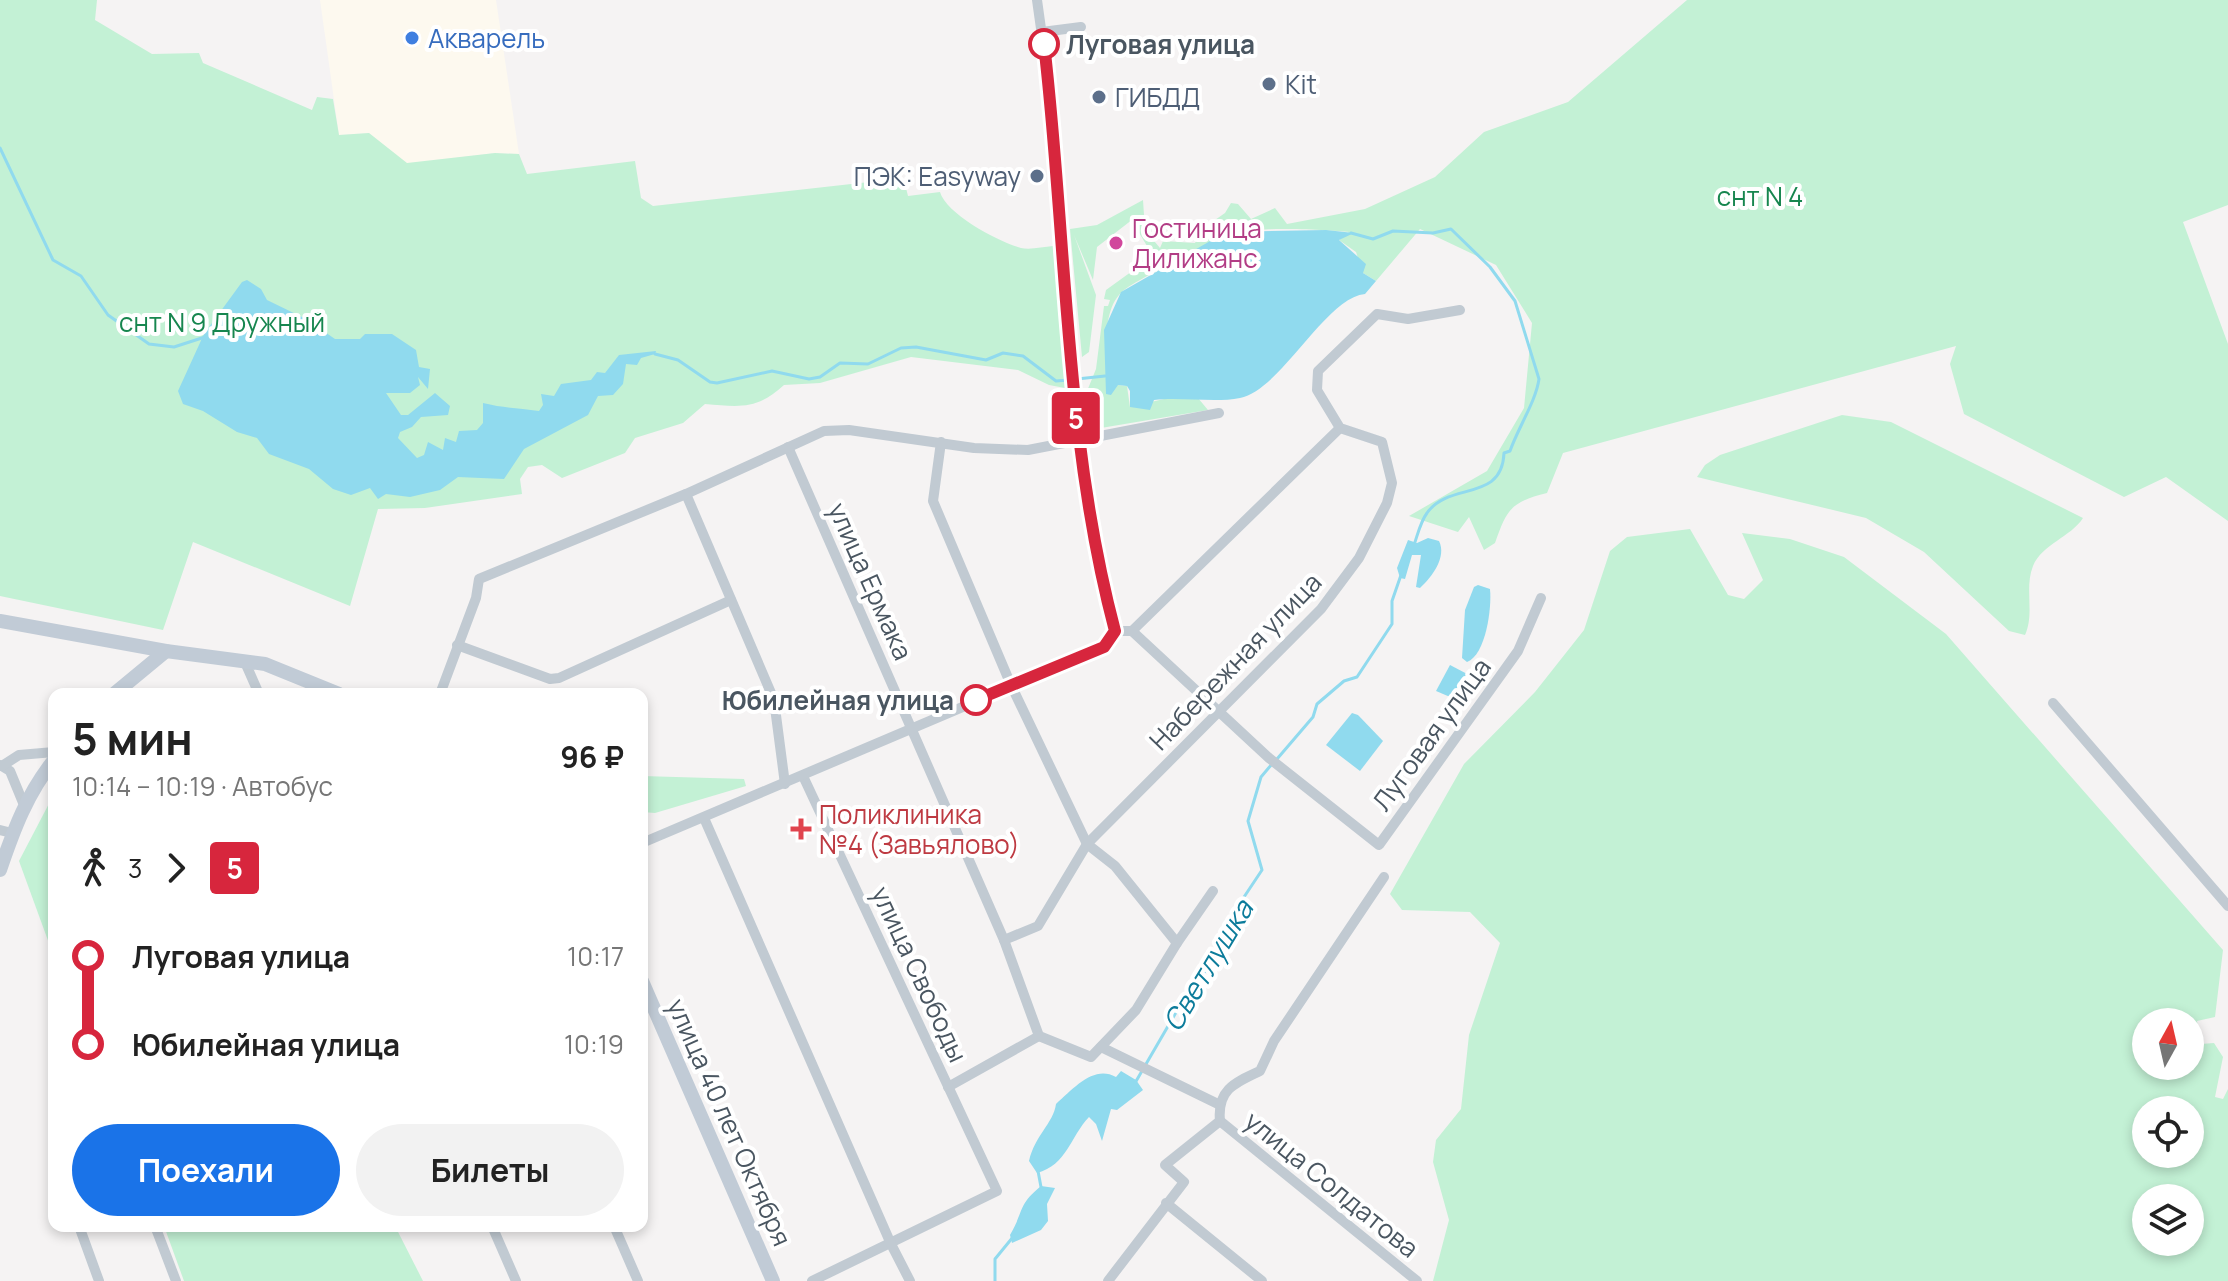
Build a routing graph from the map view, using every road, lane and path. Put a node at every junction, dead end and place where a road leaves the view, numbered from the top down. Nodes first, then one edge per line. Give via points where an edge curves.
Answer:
1 (1037, 0) edge
2 (1081, 27) dead end
3 (1042, 32) junction
4 (1460, 310) dead end
5 (1219, 413) dead end
6 (1340, 428) junction
7 (1079, 438) junction
8 (941, 442) junction
9 (788, 447) junction
10 (686, 494) junction
11 (1541, 598) dead end
12 (731, 600) junction
13 (0, 621) edge
14 (1115, 631) junction
15 (1132, 631) junction
16 (457, 645) junction
17 (166, 651) junction
18 (244, 660) junction
19 (1011, 685) junction
20 (121, 688) edge
21 (256, 688) edge
22 (324, 688) edge
23 (442, 688) edge
24 (2053, 703) dead end
25 (1217, 712) junction
26 (912, 728) junction
27 (48, 753) edge
28 (1, 765) edge
29 (48, 769) edge
30 (803, 776) junction
31 (785, 784) junction
32 (24, 805) junction
33 (704, 818) junction
34 (6, 832) edge
35 (648, 841) edge
36 (1087, 844) junction
37 (0, 870) edge
38 (1384, 877) dead end
39 (1213, 891) dead end
40 (2228, 906) edge
41 (1004, 940) junction
42 (1177, 943) junction
43 (648, 995) edge
44 (1039, 1036) junction
45 (1101, 1047) junction
46 (948, 1087) junction
47 (1218, 1104) junction
48 (1220, 1121) junction
49 (1166, 1203) junction
50 (81, 1232) edge
51 (157, 1232) edge
52 (495, 1232) edge
53 (617, 1232) edge
54 (891, 1244) junction
55 (99, 1281) edge
56 (176, 1281) edge
57 (516, 1281) edge
58 (638, 1281) edge
59 (773, 1281) edge
60 (812, 1281) edge
61 (910, 1281) edge
62 (1108, 1281) edge
63 (1262, 1281) edge
64 (1417, 1281) edge

1 - 3 street
2 - 3 street
3 - 7 street
4 - 6 street via 1408,319 1377,314 1318,371 1317,390
5 - 7 street
6 - 15 street
6 - 25 street, Набережная улица via 1382,442 1392,483 1387,503 1359,558 1321,609
7 - 8 street via 1028,450
7 - 14 street via 1094,542
8 - 9 street via 849,430 824,431
8 - 19 street via 933,501
9 - 10 street
9 - 26 street, улица Ермака
10 - 12 street
10 - 16 street via 479,579
11 - 25 street, Луговая улица via 1518,651 1379,845
12 - 16 street via 559,678
12 - 31 street via 774,700
13 - 17 main road
14 - 15 street
14 - 19 street via 1104,647
15 - 25 street, Луговая улица
16 - 23 street
17 - 18 main road
17 - 20 main road
18 - 21 street
18 - 22 main road
19 - 26 street
19 - 36 street
24 - 40 street
25 - 36 street, Набережная улица
26 - 30 street
26 - 41 street, улица Ермака
27 - 28 street via 19,755
28 - 32 street via 10,771
29 - 32 main road
30 - 31 street
30 - 46 street, улица Свободы
31 - 33 street
32 - 34 main road
33 - 35 street
33 - 54 street
34 - 37 main road
36 - 41 street, Набережная улица via 1045,918
36 - 42 street via 1115,866
38 - 47 street via 1274,1041 1260,1071 1229,1085
39 - 42 street
41 - 44 street, улица Ермака
42 - 45 street via 1136,1010
43 - 59 main road, улица 40 лет Октября
44 - 45 street via 1091,1057
44 - 46 street
45 - 47 street
46 - 54 street, улица Свободы via 997,1191
47 - 48 street
48 - 49 street via 1165,1165 1184,1182
48 - 64 street, улица Солдатова
49 - 62 street
49 - 63 street
50 - 55 street
51 - 56 street
52 - 57 street
53 - 58 street
54 - 60 street
54 - 61 street

